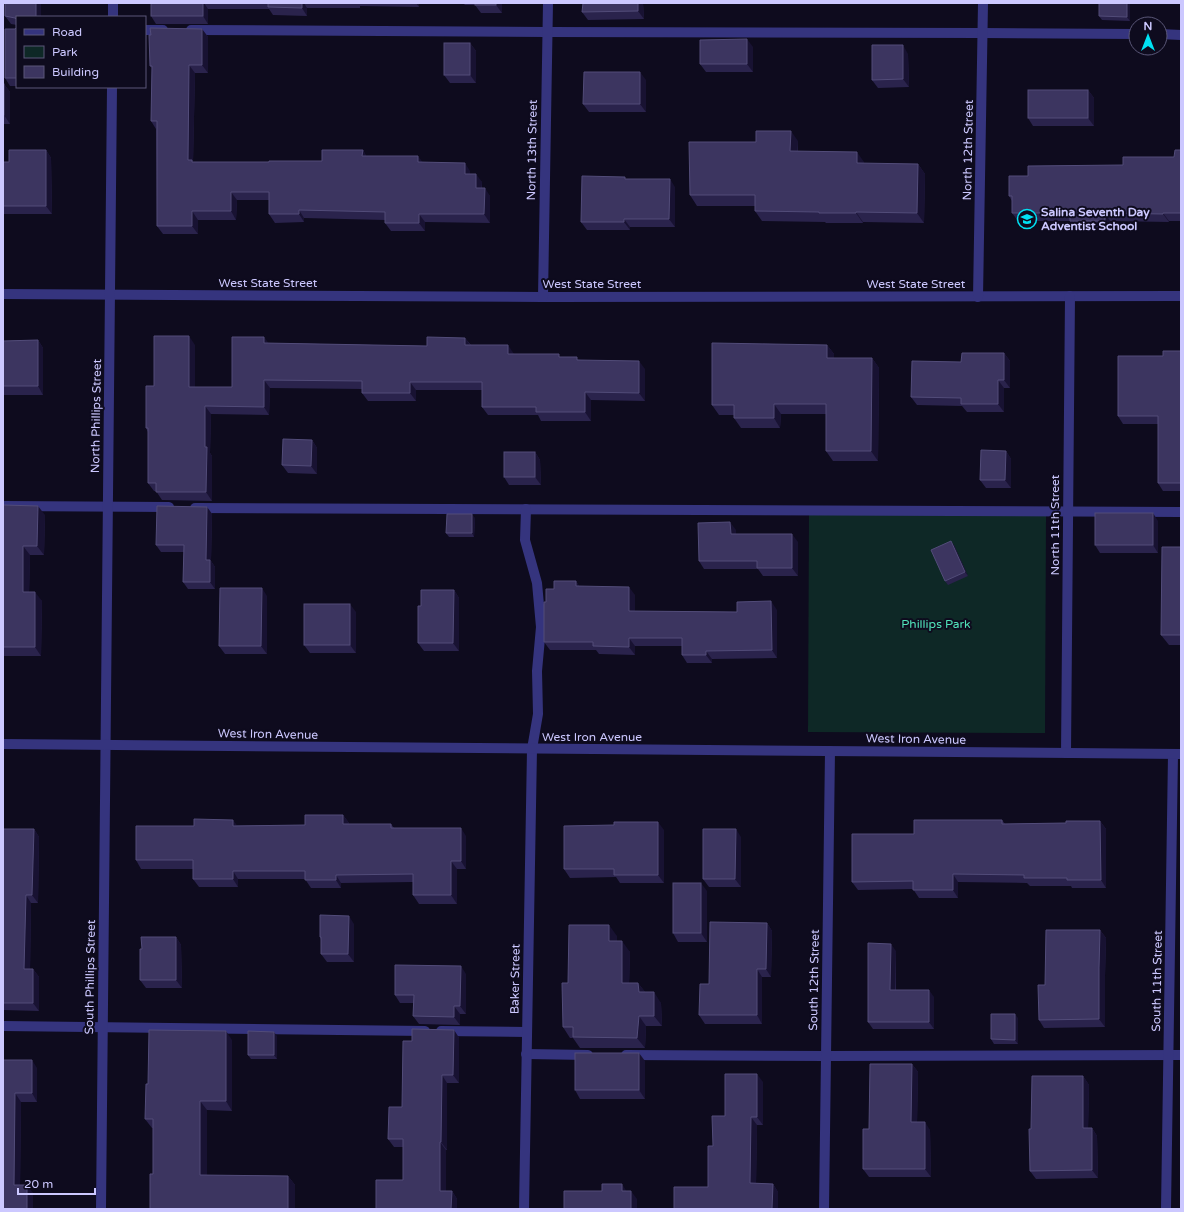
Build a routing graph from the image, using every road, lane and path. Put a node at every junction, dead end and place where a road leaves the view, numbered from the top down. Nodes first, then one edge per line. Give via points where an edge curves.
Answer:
1 (113, 3) edge
2 (548, 3) edge
3 (983, 3) edge
4 (113, 16) edge
5 (146, 30) edge
6 (548, 32) junction
7 (982, 33) junction
8 (1128, 34) edge
9 (1168, 34) edge
10 (1181, 34) edge
11 (112, 88) edge
12 (3, 294) edge
13 (110, 295) junction
14 (1070, 296) junction
15 (1181, 296) edge
16 (543, 297) junction
17 (978, 297) junction
18 (3, 506) edge
19 (108, 507) junction
20 (526, 509) junction
21 (1068, 512) junction
22 (1181, 512) edge
23 (3, 744) edge
24 (105, 745) junction
25 (532, 749) junction
26 (830, 751) junction
27 (1066, 753) junction
28 (1177, 754) edge
29 (3, 1026) edge
30 (103, 1026) junction
31 (527, 1032) junction
32 (526, 1054) junction
33 (597, 1054) edge
34 (613, 1055) edge
35 (1168, 1055) junction
36 (1181, 1055) edge
37 (826, 1056) junction
38 (101, 1209) edge
39 (524, 1209) edge
40 (824, 1209) edge
41 (1166, 1209) edge

1 - 4 street
2 - 6 street, North 13th Street
3 - 7 street, North 12th Street
5 - 6 street
6 - 7 street
6 - 16 street, North 13th Street
7 - 8 street
7 - 17 street, North 12th Street
9 - 10 street
11 - 13 street, North Phillips Street
12 - 13 street, West State Street
13 - 16 street, West State Street
13 - 19 street, North Phillips Street
14 - 15 street, West State Street
14 - 17 street, West State Street
14 - 21 street, North 11th Street
16 - 17 street, West State Street
18 - 19 street
19 - 20 street
19 - 24 street, North Phillips Street
20 - 21 street
20 - 25 street, Baker Street via 525,540 537,583 541,627 537,672 538,714
21 - 22 street
21 - 27 street, North 11th Street
23 - 24 street, West Iron Avenue
24 - 25 street, West Iron Avenue
24 - 30 street, South Phillips Street
25 - 26 street, West Iron Avenue
25 - 31 street, Baker Street
26 - 27 street, West Iron Avenue
26 - 37 street, South 12th Street
27 - 28 street, West Iron Avenue
28 - 35 street, South 11th Street
29 - 30 street
30 - 31 street
30 - 38 street, South Phillips Street
31 - 32 street, Baker Street
32 - 33 street
32 - 39 street, Baker Street
34 - 37 street
35 - 36 street
35 - 37 street
35 - 41 street, South 11th Street
37 - 40 street, South 12th Street

